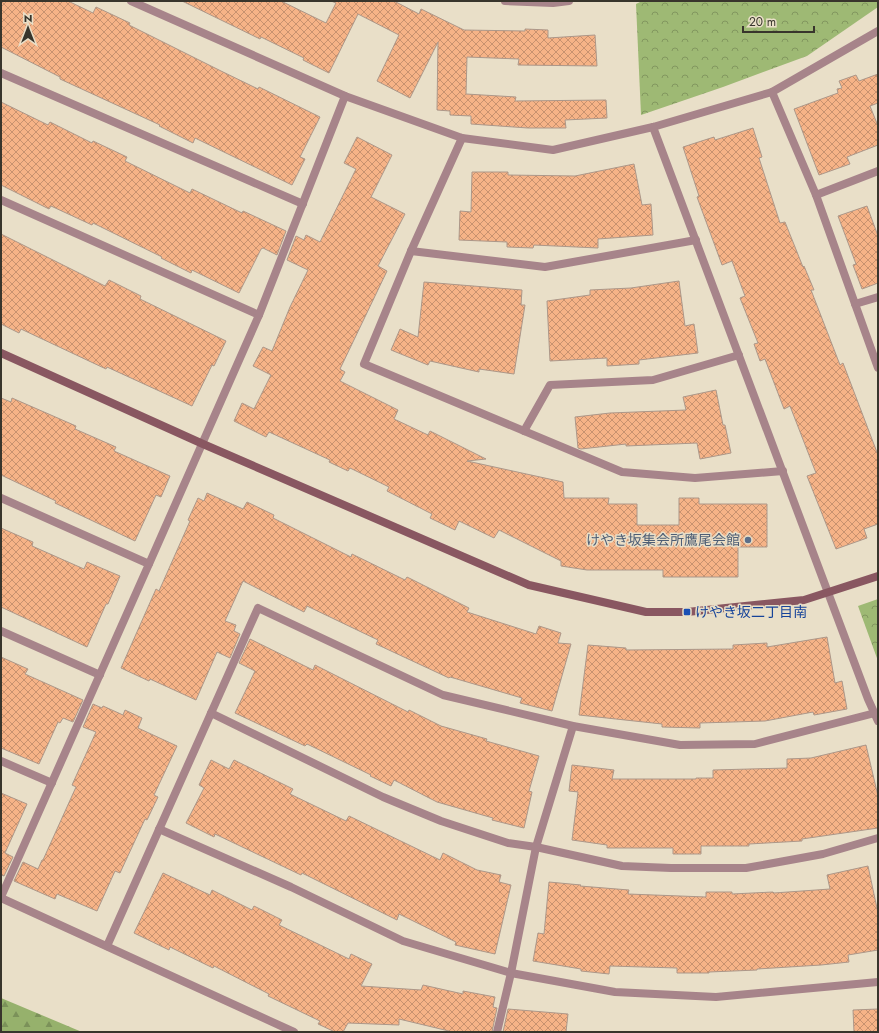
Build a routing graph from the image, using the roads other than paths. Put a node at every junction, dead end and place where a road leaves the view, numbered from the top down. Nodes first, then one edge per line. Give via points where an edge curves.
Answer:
1 (131, 1) edge
2 (505, 1) edge
3 (569, 1) edge
4 (877, 33) edge
5 (1, 73) edge
6 (772, 92) junction
7 (345, 96) junction
8 (653, 127) junction
9 (462, 138) junction
10 (878, 171) edge
11 (816, 195) junction
12 (1, 200) edge
13 (303, 204) junction
14 (696, 240) junction
15 (411, 251) junction
16 (878, 297) edge
17 (855, 304) junction
18 (259, 315) junction
19 (1, 353) edge
20 (739, 355) junction
21 (878, 368) edge
22 (524, 431) junction
23 (202, 444) junction
24 (783, 471) junction
25 (1, 498) edge
26 (149, 564) junction
27 (878, 576) edge
28 (828, 592) junction
29 (1, 631) edge
30 (100, 675) junction
31 (211, 713) junction
32 (876, 717) edge
33 (573, 726) junction
34 (1, 762) edge
35 (52, 783) junction
36 (159, 829) junction
37 (878, 838) edge
38 (536, 847) junction
39 (1, 897) edge
40 (107, 946) junction
41 (511, 973) junction
42 (878, 982) edge
43 (294, 1032) edge
44 (497, 1032) edge

1 - 7 street
2 - 3 street
4 - 6 street
5 - 13 street
6 - 8 street
6 - 11 street
7 - 9 street
7 - 13 street
8 - 9 street via 553,150
8 - 14 street
9 - 15 street
10 - 11 street
11 - 17 street
12 - 18 street
13 - 18 street
14 - 15 street via 545,267
14 - 20 street
15 - 22 street via 364,364
16 - 17 street
17 - 21 street
18 - 23 street
19 - 23 street
20 - 22 street via 653,380 550,385
20 - 24 street
22 - 24 street via 622,472 695,478
23 - 26 street
23 - 28 street via 529,585 646,612 687,612 804,600
24 - 28 street
25 - 26 street
26 - 30 street
27 - 28 street
28 - 32 street
29 - 30 street
30 - 35 street
31 - 33 street via 258,608 443,695
31 - 36 street
31 - 38 street via 383,796 441,821 508,843
32 - 33 street via 755,744 680,745
33 - 38 street
34 - 35 street
35 - 39 street
36 - 40 street
36 - 41 street via 291,887 403,941
37 - 38 street via 823,854 746,868 622,866
38 - 41 street
39 - 40 street
40 - 43 street
41 - 42 street via 615,992 716,997
41 - 44 street

